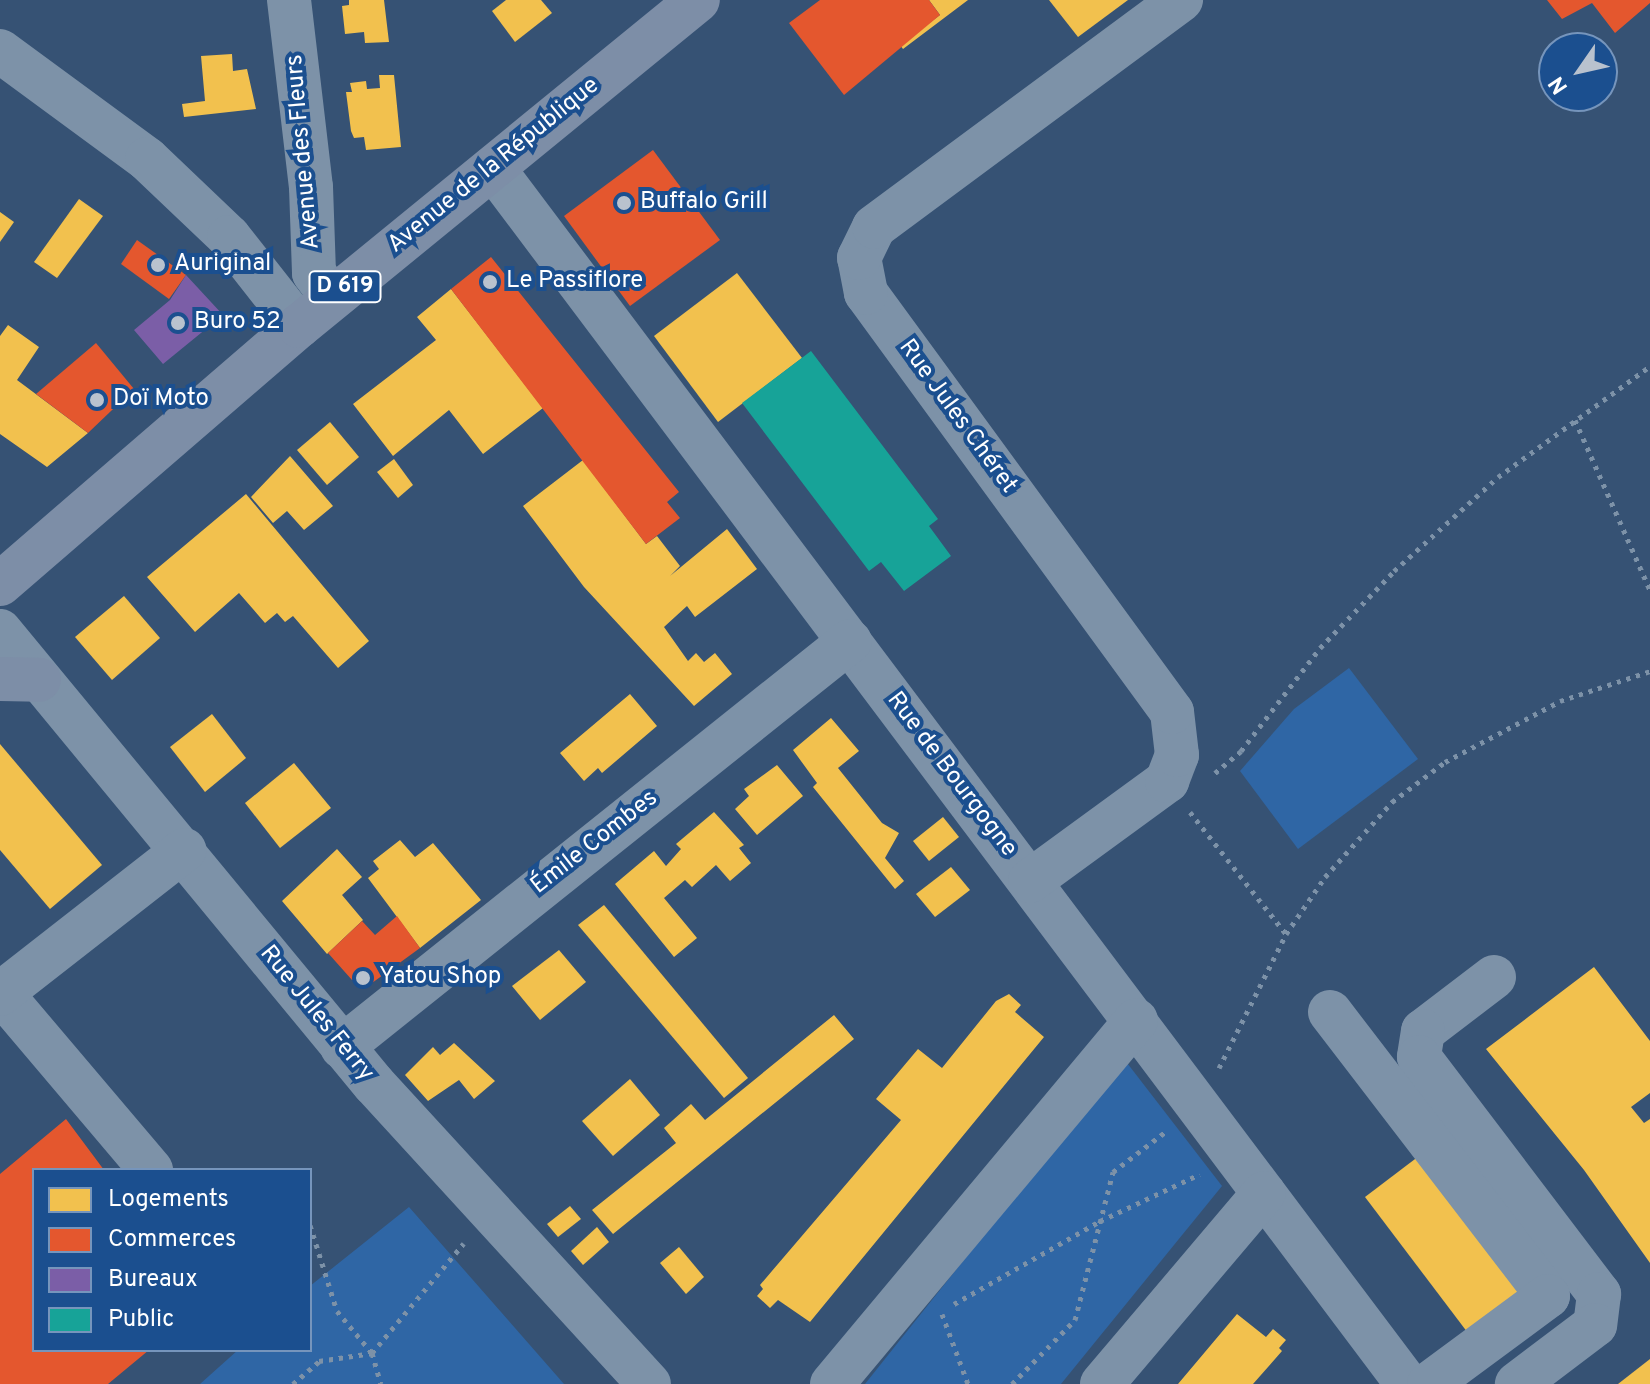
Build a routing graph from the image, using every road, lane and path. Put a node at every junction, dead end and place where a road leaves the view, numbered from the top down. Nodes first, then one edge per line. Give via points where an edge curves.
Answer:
1 (289, 0) edge
2 (698, 0) edge
3 (1181, 0) edge
4 (0, 51) edge
5 (493, 168) junction
6 (332, 298) junction
7 (299, 326) junction
8 (1650, 366) edge
9 (1575, 420) junction
10 (0, 584) edge
11 (1650, 590) edge
12 (0, 631) edge
13 (850, 641) junction
14 (1650, 671) edge
15 (20, 679) edge
16 (1174, 791) junction
17 (184, 850) junction
18 (1030, 881) junction
19 (1286, 934) junction
20 (1494, 977) dead end
21 (0, 994) edge
22 (1330, 1012) dead end
23 (1136, 1020) junction
24 (342, 1047) junction
25 (1200, 1106) junction
26 (1237, 1156) junction
27 (149, 1168) edge
28 (1264, 1193) junction
29 (492, 1212) junction
30 (1100, 1221) junction
31 (312, 1231) edge
32 (372, 1353) junction
33 (293, 1384) edge
34 (381, 1384) edge
35 (649, 1384) edge
36 (832, 1384) edge
37 (968, 1384) edge
38 (1012, 1384) edge
39 (1102, 1384) edge
40 (1407, 1384) edge
41 (1429, 1384) edge
42 (1517, 1384) edge

1 - 6 street, Avenue des Fleurs via 311,187 314,273
2 - 5 main road, Avenue de la République / D 619
3 - 16 street, Rue Jules Chéret via 874,227 859,258 866,293 1172,712
4 - 7 street via 147,159 229,237
5 - 6 main road, Avenue de la République / D 619
5 - 13 street, Rue de Bourgogne
6 - 7 main road, Avenue de la République / D 619
7 - 10 main road, Avenue de la République / D 619
8 - 9 path
9 - 11 path
9 - 16 path via 1498,477 1394,571 1320,648 1241,751
12 - 15 street, Rue Jules Ferry
13 - 18 street, Rue de Bourgogne
13 - 24 street, Émile Combes
14 - 19 path via 1560,701 1445,762 1392,802 1325,877
15 - 17 street, Rue Jules Ferry
16 - 18 street
16 - 19 path
17 - 21 street
17 - 24 street, Rue Jules Ferry
18 - 23 street, Rue de Bourgogne
19 - 25 path
20 - 42 street via 1423,1031 1419,1057 1599,1294 1595,1325
21 - 27 street
22 - 41 street via 1548,1296
23 - 25 street, Rue de Bourgogne
23 - 36 street
24 - 29 street, Rue Jules Ferry
25 - 26 street, Rue de Bourgogne
25 - 30 path via 1113,1172
26 - 28 street, Rue de Bourgogne
26 - 30 path
28 - 39 street
28 - 40 street, Rue de Bourgogne
29 - 32 path
29 - 35 street, Rue Jules Ferry
30 - 37 path via 941,1312
30 - 38 path via 1075,1320
31 - 32 path via 337,1311
32 - 33 path via 319,1361
32 - 34 path

